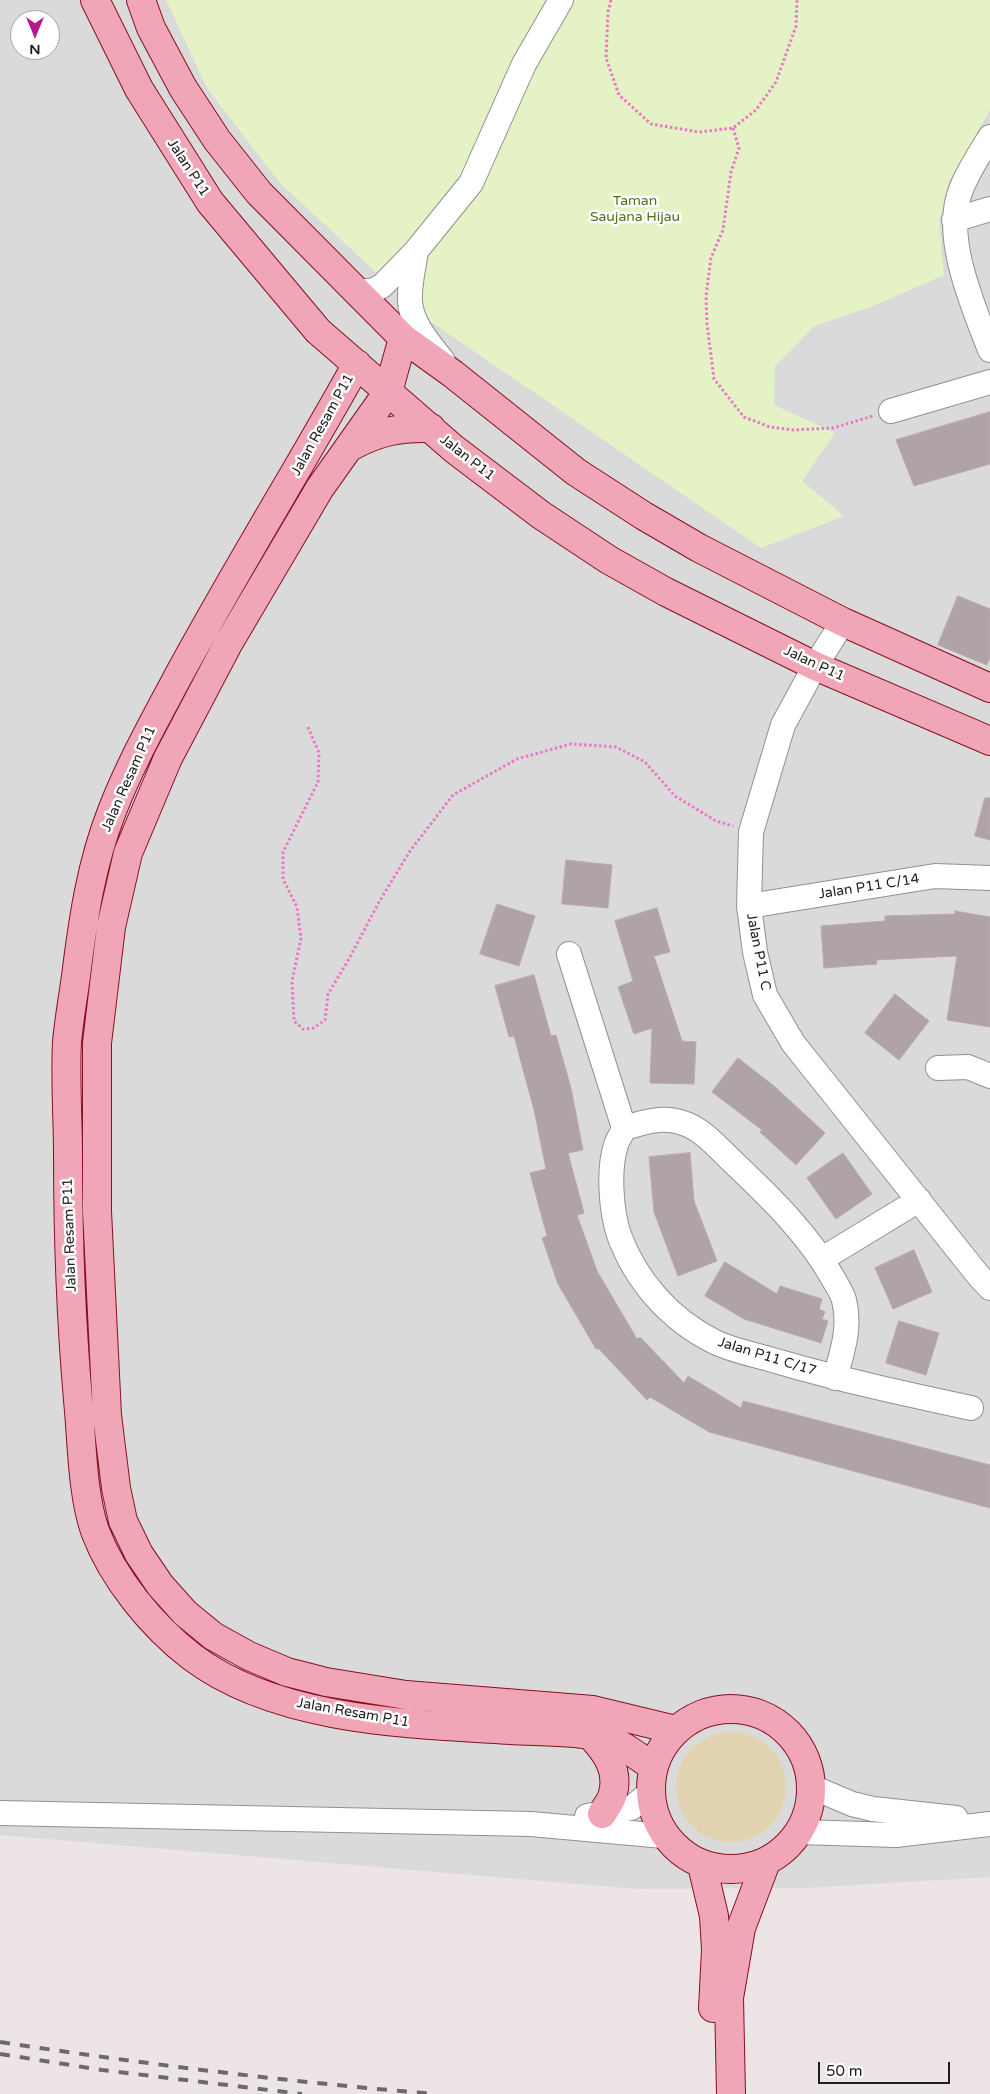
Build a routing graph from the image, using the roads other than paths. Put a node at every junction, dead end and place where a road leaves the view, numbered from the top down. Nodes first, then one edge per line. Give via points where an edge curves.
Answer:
1 (95, 0) edge
2 (141, 0) edge
3 (561, 0) edge
4 (990, 137) edge
5 (990, 209) edge
6 (954, 220) junction
7 (416, 250) junction
8 (355, 291) junction
9 (318, 330) junction
10 (403, 338) junction
11 (990, 350) edge
12 (357, 364) junction
13 (453, 374) junction
14 (990, 382) edge
15 (388, 392) junction
16 (891, 411) road end
17 (328, 415) junction
18 (431, 428) junction
19 (350, 447) junction
20 (843, 622) junction
21 (815, 666) junction
22 (990, 688) edge
23 (990, 741) edge
24 (990, 878) edge
25 (749, 906) junction
26 (569, 954) dead end
27 (938, 1068) dead end
28 (990, 1076) edge
29 (624, 1128) junction
30 (919, 1200) junction
31 (822, 1259) junction
32 (990, 1288) edge
33 (835, 1378) junction
34 (971, 1408) dead end
35 (676, 1730) junction
36 (592, 1737) junction
37 (652, 1766) junction
38 (812, 1787) junction
39 (649, 1794) junction
40 (0, 1813) edge
41 (602, 1814) junction
42 (990, 1823) edge
43 (531, 1824) junction
44 (800, 1832) junction
45 (664, 1836) junction
46 (766, 1862) junction
47 (702, 1865) junction
48 (721, 1997) junction
49 (714, 2094) edge
50 (731, 2094) edge

1 - 9 main road, Jalan P11 via 139,89 210,202
2 - 8 main road via 151,28 183,88 217,140 259,193
3 - 7 street via 524,64 471,183
4 - 6 street via 961,188
5 - 6 street
6 - 11 street via 964,283
7 - 8 street via 382,286 372,291
7 - 13 street via 410,301 414,316 422,333
8 - 10 main road
9 - 12 main road, Jalan P11
9 - 17 main road via 330,364 332,394
10 - 12 main road
10 - 13 main road
10 - 15 main road, Jalan Resam P11
12 - 15 main road, Jalan P11
12 - 17 main road, Jalan Resam P11
13 - 20 main road via 576,472 644,516
14 - 16 street
15 - 18 main road, Jalan P11
15 - 19 main road, Jalan Resam P11
17 - 36 main road, Jalan Resam P11 via 203,630 142,745 100,845 82,922 68,1042 68,1212 73,1340 87,1494 95,1530 137,1603 195,1659 238,1683 319,1710 402,1724
18 - 19 main road via 396,430 370,436
18 - 21 main road, Jalan P11 via 541,515 609,560
19 - 35 main road, Jalan Resam P11 via 320,488 233,636 168,758 128,853 111,927 96,1043 97,1211 107,1415 123,1521 139,1554 160,1584 186,1612 213,1636 287,1672 406,1696 593,1710
20 - 21 street, Jalan P11 C
20 - 22 main road
21 - 23 main road, Jalan P11
21 - 25 street, Jalan P11 C via 782,725 750,832
24 - 25 street, Jalan P11 C/14 via 934,876
25 - 30 street, Jalan P11 C via 765,995 793,1044
26 - 29 street
27 - 28 street via 968,1067
29 - 31 street, Jalan P11 C/17 via 662,1119 684,1123 705,1135 773,1200
29 - 33 street, Jalan P11 C/17 via 616,1145 611,1192 614,1220 624,1250 640,1280 665,1307 716,1343
30 - 31 street
30 - 32 street, Jalan P11 C
31 - 33 street, Jalan P11 C/17 via 844,1298 848,1317
33 - 34 street, Jalan P11 C/17
35 - 37 main road via 662,1746
35 - 38 main road via 695,1716 717,1710 740,1709 762,1715 782,1727 798,1744 808,1764
36 - 37 main road, Jalan Resam P11 via 613,1741
36 - 41 main road via 609,1756 613,1772 613,1793
37 - 39 main road
38 - 42 street via 873,1809
38 - 44 main road via 809,1810
39 - 41 street via 631,1808
39 - 45 main road
40 - 43 street
41 - 43 street
42 - 44 street via 896,1835
43 - 45 street
44 - 46 main road via 785,1849
45 - 47 main road via 681,1853
46 - 47 main road via 734,1870
46 - 48 main road via 741,1928
47 - 48 main road via 714,1916
48 - 49 main road
48 - 50 main road

